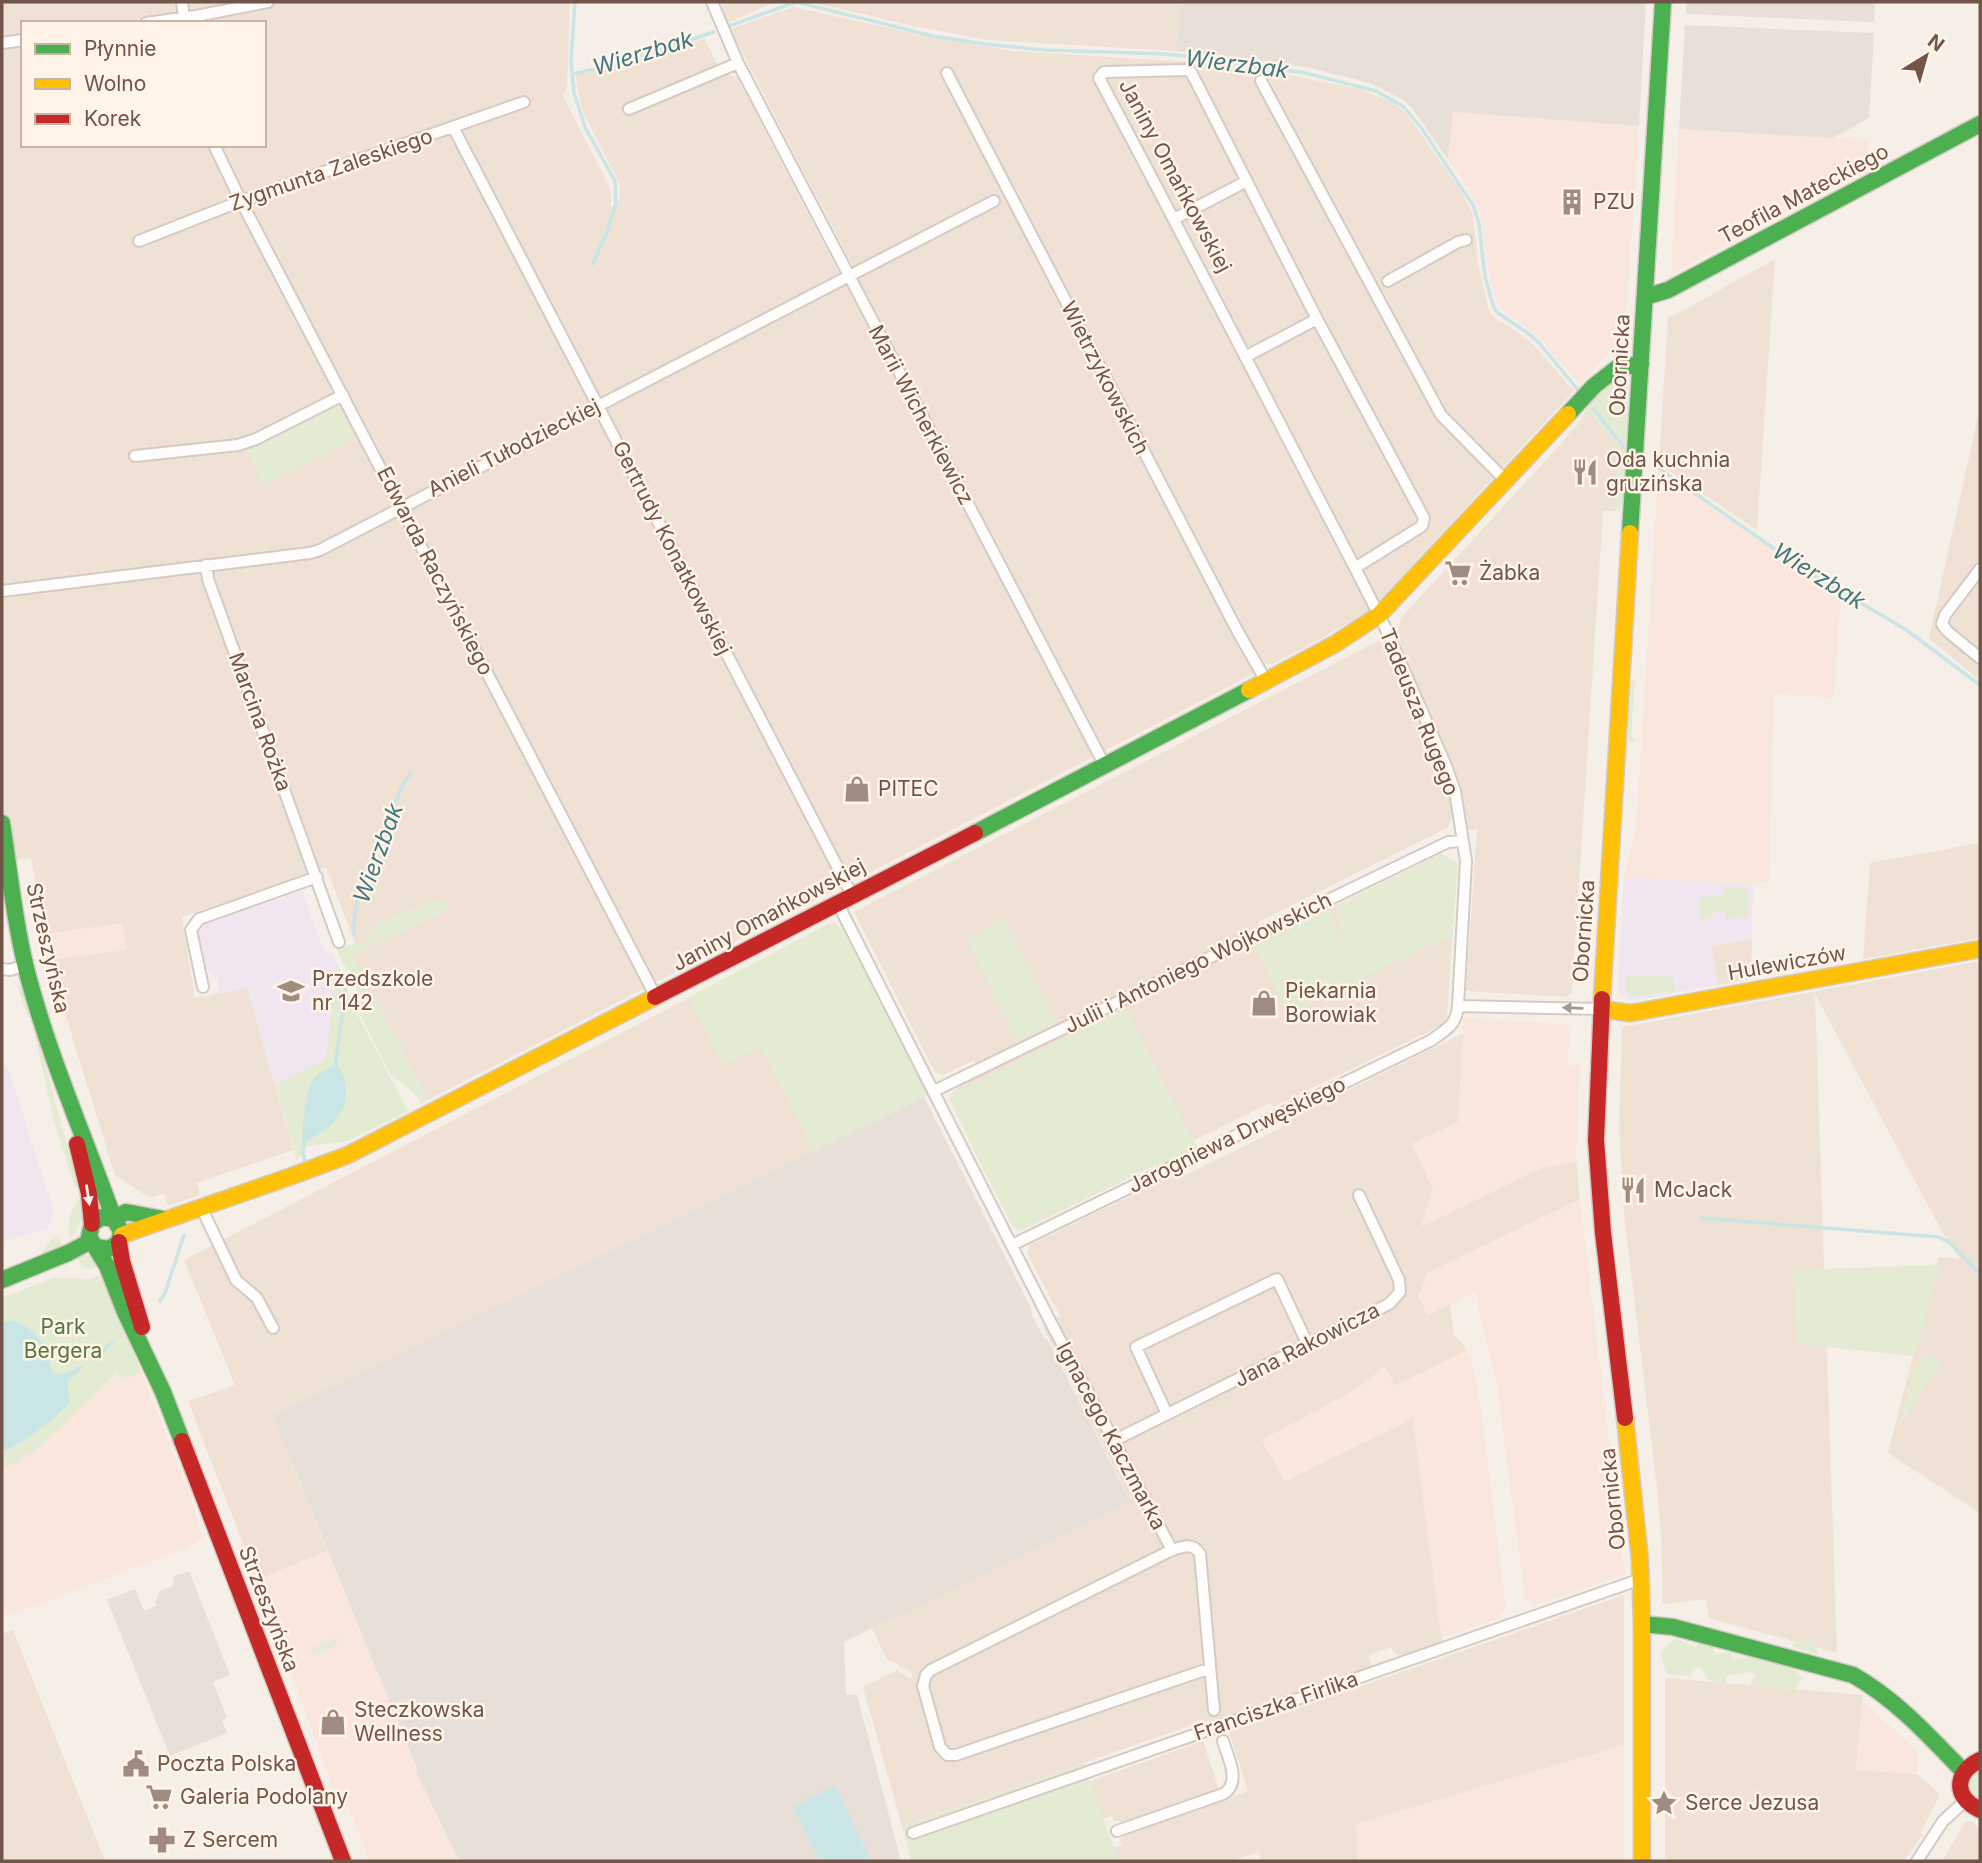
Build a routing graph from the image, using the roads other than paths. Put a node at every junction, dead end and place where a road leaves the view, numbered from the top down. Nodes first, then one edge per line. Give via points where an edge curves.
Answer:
1 (182, 2) edge
2 (268, 2) edge
3 (712, 2) edge
4 (1662, 2) edge
5 (192, 19) edge
6 (169, 21) edge
7 (21, 40) edge
8 (2, 43) edge
9 (738, 63) junction
10 (947, 73) dead end
11 (1261, 81) dead end
12 (524, 102) dead end
13 (629, 109) dead end
14 (1980, 124) edge
15 (453, 127) junction
16 (215, 147) edge
17 (1247, 181) junction
18 (241, 201) junction
19 (994, 201) dead end
20 (1174, 219) junction
21 (1465, 240) dead end
22 (139, 241) dead end
23 (848, 275) junction
24 (1388, 281) dead end
25 (1645, 297) junction
26 (1317, 319) junction
27 (1245, 356) junction
28 (1641, 363) junction
29 (343, 396) junction
30 (598, 405) junction
31 (135, 456) dead end
32 (1505, 480) junction
33 (401, 507) junction
34 (205, 565) junction
35 (1355, 568) junction
36 (1980, 569) edge
37 (2, 591) edge
38 (1379, 615) junction
39 (1980, 658) edge
40 (1266, 681) junction
41 (1105, 766) junction
42 (2, 823) edge
43 (1463, 841) junction
44 (317, 877) junction
45 (845, 899) junction
46 (339, 942) dead end
47 (1980, 949) edge
48 (26, 965) junction
49 (2, 969) edge
50 (203, 987) dead end
51 (656, 997) junction
52 (1458, 1006) junction
53 (1601, 1009) junction
54 (1457, 1018) joint
55 (61, 1081) junction
56 (934, 1091) junction
57 (1359, 1195) dead end
58 (201, 1208) junction
59 (114, 1219) junction
60 (163, 1219) junction
61 (92, 1224) junction
62 (120, 1239) junction
63 (94, 1244) junction
64 (1012, 1245) junction
65 (2, 1280) edge
66 (273, 1328) dead end
67 (1308, 1345) junction
68 (155, 1371) junction
69 (1167, 1415) junction
70 (1115, 1440) junction
71 (1172, 1550) junction
72 (1641, 1579) junction
73 (1642, 1624) junction
74 (1210, 1670) junction
75 (1214, 1710) dead end
76 (1223, 1741) dead end
77 (1979, 1759) edge
78 (1964, 1772) junction
79 (1976, 1808) edge
80 (1117, 1831) dead end
81 (912, 1833) dead end
82 (344, 1861) edge
83 (1642, 1861) edge
84 (1917, 1861) edge

1 - 5 street
2 - 5 street
3 - 9 street, Marii Wicherkiewicz
4 - 25 street, Obornicka
5 - 6 street
7 - 8 street
9 - 13 street
9 - 23 street, Marii Wicherkiewicz
10 - 40 street, Wietrzykowskich
11 - 32 street via 1441,415
12 - 15 street, Zygmunta Zaleskiego
14 - 25 street, Teofila Mateckiego via 1668,290
15 - 18 street, Zygmunta Zaleskiego
15 - 30 street, Gertrudy Konatkowskiej
16 - 18 street, Edwarda Raczyńskiego
17 - 20 street
17 - 20 street, Janiny Omańkowskiej via 1191,72 1104,72 1099,78
17 - 26 street, Janiny Omańkowskiej
18 - 22 street, Zygmunta Zaleskiego
18 - 29 street, Edwarda Raczyńskiego
19 - 23 street, Anieli Tułodzieckiej
20 - 27 street, Janiny Omańkowskiej
21 - 24 street
23 - 30 street, Anieli Tułodzieckiej
23 - 41 street, Marii Wicherkiewicz
25 - 28 street, Obornicka
26 - 27 street
26 - 35 street, Janiny Omańkowskiej via 1424,518 1422,526 1410,535
27 - 35 street, Janiny Omańkowskiej
28 - 32 street, Janiny Omańkowskiej via 1605,376
28 - 53 street, Obornicka
29 - 31 street via 238,445
29 - 33 street, Edwarda Raczyńskiego
30 - 33 street, Anieli Tułodzieckiej
30 - 45 street, Gertrudy Konatkowskiej
32 - 38 street, Janiny Omańkowskiej
33 - 34 street, Anieli Tułodzieckiej via 310,553
33 - 51 street, Edwarda Raczyńskiego
34 - 37 street, Anieli Tułodzieckiej
34 - 44 street, Marcina Rożka
35 - 38 street, Janiny Omańkowskiej
36 - 39 street via 1942,624
38 - 40 street, Janiny Omańkowskiej via 1335,645
38 - 43 street, Tadeusza Rugego via 1446,766
40 - 41 street, Janiny Omańkowskiej
41 - 45 street, Janiny Omańkowskiej
42 - 48 street, Strzeszyńska
43 - 52 street, Tadeusza Rugego via 1466,861
43 - 56 street, Julii i Antoniego Wojkowskich via 1448,842
44 - 46 street, Marcina Rożka
44 - 50 street via 199,919 191,930
45 - 51 street, Janiny Omańkowskiej
45 - 56 street, Ignacego Kaczmarka
47 - 53 street, Hulewiczów via 1637,1012
48 - 49 street
48 - 55 street, Strzeszyńska
51 - 58 street, Janiny Omańkowskiej via 348,1155
53 -> 52 street
52 - 54 street, Tadeusza Rugego
53 - 72 street, Obornicka via 1597,1172
54 - 64 street, Jarogniewa Drwęskiego via 1432,1040
55 - 59 street, Strzeszyńska
55 -> 61 street, Strzeszyńska
56 - 64 street, Ignacego Kaczmarka
57 - 67 street, Jana Rakowicza via 1399,1280 1400,1292 1389,1304
58 - 60 street, Janiny Omańkowskiej
58 - 66 street via 236,1280 257,1298
59 - 60 street, Janiny Omańkowskiej via 126,1212
59 - 61 street via 102,1217
59 - 62 street via 120,1226
60 - 62 street, Janiny Omańkowskiej
61 - 63 street via 89,1232
62 - 63 street via 109,1249
62 - 68 street, Strzeszyńska via 122,1261
63 - 65 street
63 - 68 street, Strzeszyńska
64 - 70 street, Ignacego Kaczmarka
67 - 69 street, Jana Rakowicza
67 - 69 street via 1277,1279 1136,1347
68 - 82 street, Strzeszyńska
69 - 70 street, Jana Rakowicza
70 - 71 street, Ignacego Kaczmarka
71 - 74 street, Franciszka Firlika via 1193,1546 1200,1555
71 - 74 street, Ignacego Kaczmarka via 931,1670 923,1686 940,1747 947,1755 956,1755
72 - 73 street, Obornicka
72 - 81 street, Franciszka Firlika
73 - 78 street via 1685,1630 1853,1675 1896,1705
73 - 83 street, Obornicka
74 - 75 street, Franciszka Firlika
76 - 80 street, Franciszka Firlika via 1233,1776 1230,1790
77 - 78 street
78 - 79 street via 1960,1787
79 - 84 street via 1943,1821

